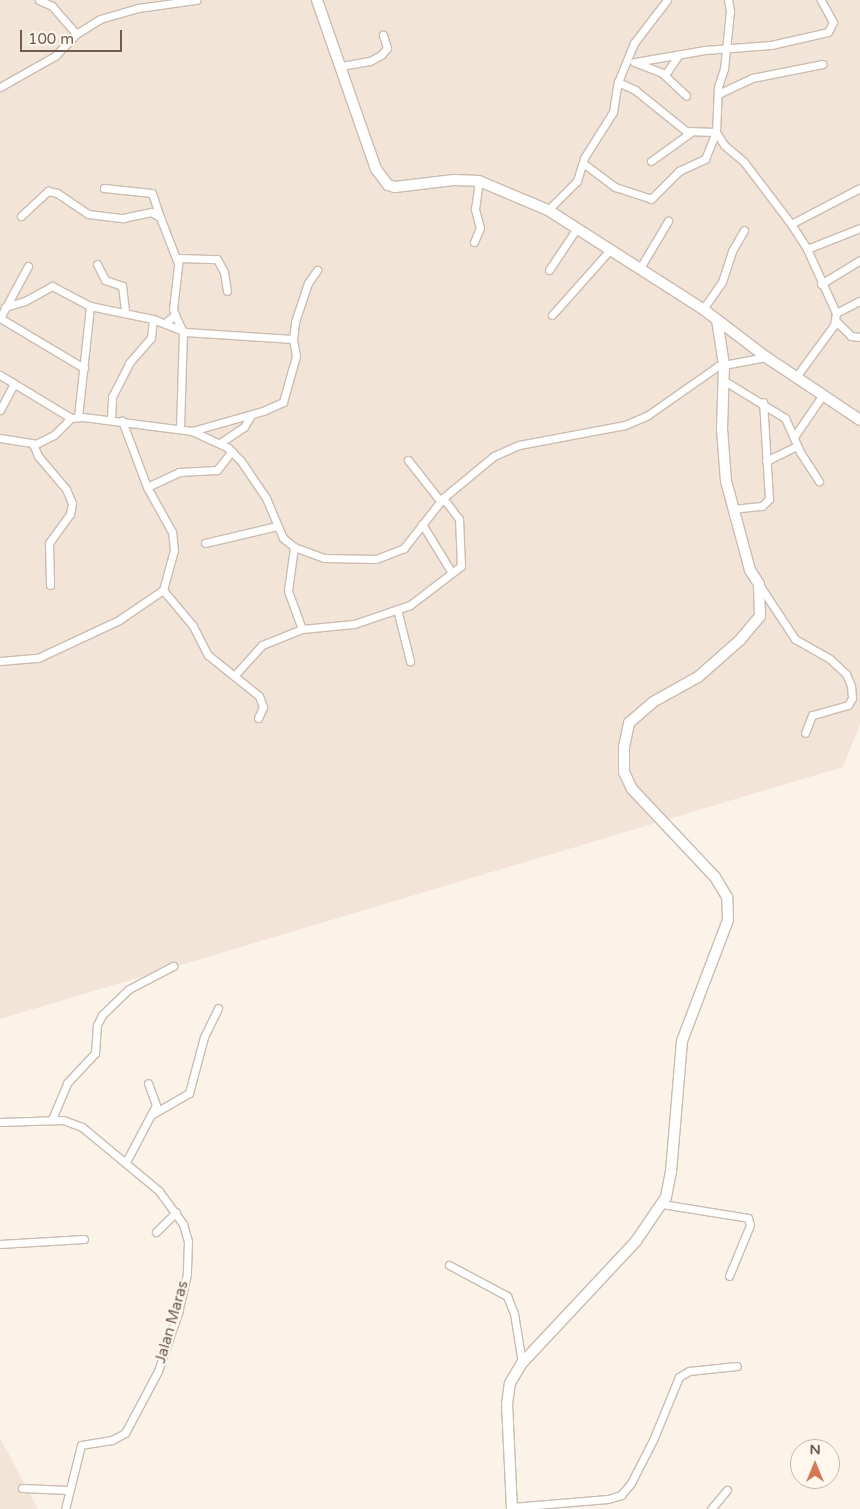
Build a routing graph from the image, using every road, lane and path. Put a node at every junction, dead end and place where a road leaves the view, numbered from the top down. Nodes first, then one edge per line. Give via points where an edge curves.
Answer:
1 (39, 0) edge
2 (196, 0) edge
3 (317, 0) edge
4 (667, 0) edge
5 (728, 0) edge
6 (821, 0) edge
7 (76, 34) junction
8 (383, 35) dead end
9 (725, 49) junction
10 (679, 54) junction
11 (626, 60) junction
12 (635, 62) junction
13 (823, 64) dead end
14 (341, 66) junction
15 (665, 75) junction
16 (618, 82) junction
17 (0, 87) edge
18 (718, 94) junction
19 (686, 95) dead end
20 (690, 132) junction
21 (716, 132) junction
22 (651, 161) dead end
23 (583, 163) junction
24 (479, 181) junction
25 (104, 188) dead end
26 (860, 188) edge
27 (548, 210) junction
28 (21, 216) dead end
29 (160, 217) junction
30 (668, 221) dead end
31 (791, 224) junction
32 (576, 228) junction
33 (860, 228) edge
34 (744, 230) dead end
35 (474, 242) dead end
36 (807, 249) junction
37 (610, 250) junction
38 (860, 260) edge
39 (177, 261) junction
40 (97, 264) dead end
41 (28, 266) dead end
42 (640, 268) junction
43 (317, 270) dead end
44 (549, 270) dead end
45 (821, 284) junction
46 (227, 291) dead end
47 (860, 301) edge
48 (90, 306) junction
49 (5, 308) junction
50 (703, 309) junction
51 (124, 311) junction
52 (175, 315) junction
53 (552, 315) dead end
54 (836, 317) junction
55 (153, 319) junction
56 (717, 320) junction
57 (165, 323) junction
58 (183, 332) junction
59 (860, 337) edge
60 (293, 339) junction
61 (766, 357) junction
62 (724, 365) junction
63 (84, 368) junction
64 (0, 375) edge
65 (796, 378) junction
66 (724, 380) junction
67 (14, 384) junction
68 (822, 396) junction
69 (763, 402) junction
70 (0, 410) edge
71 (251, 415) junction
72 (74, 418) junction
73 (110, 419) junction
74 (860, 420) edge
75 (122, 421) junction
76 (180, 428) junction
77 (192, 431) junction
78 (794, 437) junction
79 (0, 438) edge
80 (220, 443) junction
81 (33, 444) junction
82 (796, 446) junction
83 (232, 452) junction
84 (408, 460) dead end
85 (766, 460) junction
86 (819, 481) dead end
87 (147, 487) junction
88 (442, 500) junction
89 (732, 510) junction
90 (422, 524) junction
91 (277, 526) junction
92 (205, 543) dead end
93 (294, 547) junction
94 (452, 573) junction
95 (759, 584) junction
96 (50, 585) dead end
97 (163, 590) junction
98 (397, 609) junction
99 (302, 629) junction
100 (0, 661) edge
101 (410, 661) dead end
102 (234, 676) junction
103 (258, 718) dead end
104 (806, 733) dead end
105 (174, 966) dead end
106 (218, 1008) dead end
107 (148, 1082) dead end
108 (151, 1116) junction
109 (52, 1119) junction
110 (0, 1122) edge
111 (126, 1162) junction
112 (662, 1204) junction
113 (176, 1212) junction
114 (156, 1232) dead end
115 (84, 1239) dead end
116 (0, 1244) edge
117 (449, 1265) dead end
118 (729, 1276) dead end
119 (522, 1363) junction
120 (737, 1366) dead end
121 (22, 1488) dead end
122 (68, 1490) junction
123 (727, 1490) dead end
124 (512, 1508) edge
125 (65, 1509) edge
126 (711, 1509) edge

1 - 7 street via 52,6
2 - 7 street via 108,16
3 - 14 street
4 - 11 street via 634,43
5 - 9 street
6 - 9 street via 833,22 828,32 771,45
7 - 17 street via 55,56
8 - 14 street via 387,48 381,55 370,61
9 - 10 street
9 - 18 street
10 - 12 street
10 - 15 street
11 - 12 street
11 - 16 street
12 - 15 street
13 - 18 street via 758,76
14 - 24 street via 374,162 388,185
15 - 19 street
16 - 20 street via 635,90
16 - 23 street via 613,112
18 - 21 street
20 - 21 street
20 - 22 street
21 - 23 street via 705,159 679,171 651,199 615,187
21 - 31 street via 724,145 744,162
23 - 27 street via 577,181
24 - 27 street
24 - 35 street via 475,209 480,228
25 - 29 street via 152,193
26 - 31 street
27 - 32 street
28 - 29 street via 50,191 88,214 123,218 152,212
29 - 39 street
30 - 42 street
31 - 36 street
32 - 37 street
32 - 44 street
33 - 36 street
34 - 50 street via 732,251 722,282
36 - 45 street
37 - 42 street
37 - 53 street
38 - 45 street
39 - 46 street via 181,258 217,259 224,272
39 - 52 street
40 - 51 street via 105,280 122,286
41 - 49 street
42 - 50 street
43 - 60 street via 308,283
45 - 54 street
47 - 54 street
48 - 49 street via 50,286 25,302
48 - 51 street
48 - 63 street
49 - 63 street via 0,318
50 - 56 street
51 - 55 street
52 - 57 street
52 - 58 street
54 - 59 street via 852,336
54 - 65 street
55 - 57 street
55 - 73 street via 151,338 129,363 112,397
56 - 61 street
56 - 62 street
57 - 58 street
58 - 60 street
58 - 76 street
60 - 71 street via 296,356 285,399 278,407
61 - 62 street
61 - 65 street
62 - 66 street
62 - 88 street via 710,370 648,415 625,425 519,446 494,456
63 - 72 street
64 - 67 street
65 - 68 street
66 - 69 street
66 - 89 street via 722,429
67 - 70 street
67 - 72 street
68 - 74 street
68 - 78 street
69 - 78 street via 785,418
69 - 85 street
71 - 77 street
71 - 80 street via 244,427
72 - 73 street
72 - 81 street via 44,442
73 - 75 street
75 - 76 street
75 - 87 street
76 - 77 street
77 - 80 street
78 - 82 street
79 - 81 street
80 - 83 street
81 - 96 street via 38,456 66,490 72,504 70,514 49,543
82 - 85 street
82 - 86 street
83 - 87 street via 217,470 179,472
83 - 91 street via 254,477
84 - 88 street
85 - 89 street via 768,502 762,506
87 - 97 street via 174,540 170,570
88 - 90 street
88 - 94 street via 459,518 463,561
89 - 95 street via 750,570
90 - 93 street via 398,553 376,559 324,558
90 - 94 street
91 - 92 street
91 - 93 street via 283,538
93 - 99 street via 288,592
94 - 98 street via 415,602
95 - 104 street via 795,639 830,660 846,674 852,686 848,705 812,715
95 - 112 street via 760,616 753,628 698,676 638,714 626,734 624,772 627,784 715,877 729,907 724,938 682,1041 672,1172
97 - 100 street via 119,620 38,658
97 - 102 street via 172,605 193,626 208,655
98 - 99 street via 354,624
98 - 101 street
99 - 102 street via 262,645
102 - 103 street via 259,696 263,707
105 - 109 street via 129,989 102,1015 97,1024 95,1053 67,1083
106 - 108 street via 204,1037 189,1092
107 - 108 street via 156,1100
108 - 111 street
109 - 110 street, Jalan Maras
109 - 111 street, Jalan Maras via 82,1127
111 - 113 street, Jalan Maras via 160,1191
112 - 118 street via 748,1218 750,1225
112 - 119 street via 632,1246
113 - 114 street
113 - 122 street, Jalan Maras via 188,1241 186,1274 179,1310 158,1371 125,1433 112,1440 81,1445
115 - 116 street
117 - 119 street via 507,1296 514,1313
119 - 124 street via 512,1376 507,1392
120 - 124 street via 689,1371 679,1377 648,1448 621,1495 608,1500
121 - 122 street
122 - 125 street, Jalan Maras
123 - 126 street

